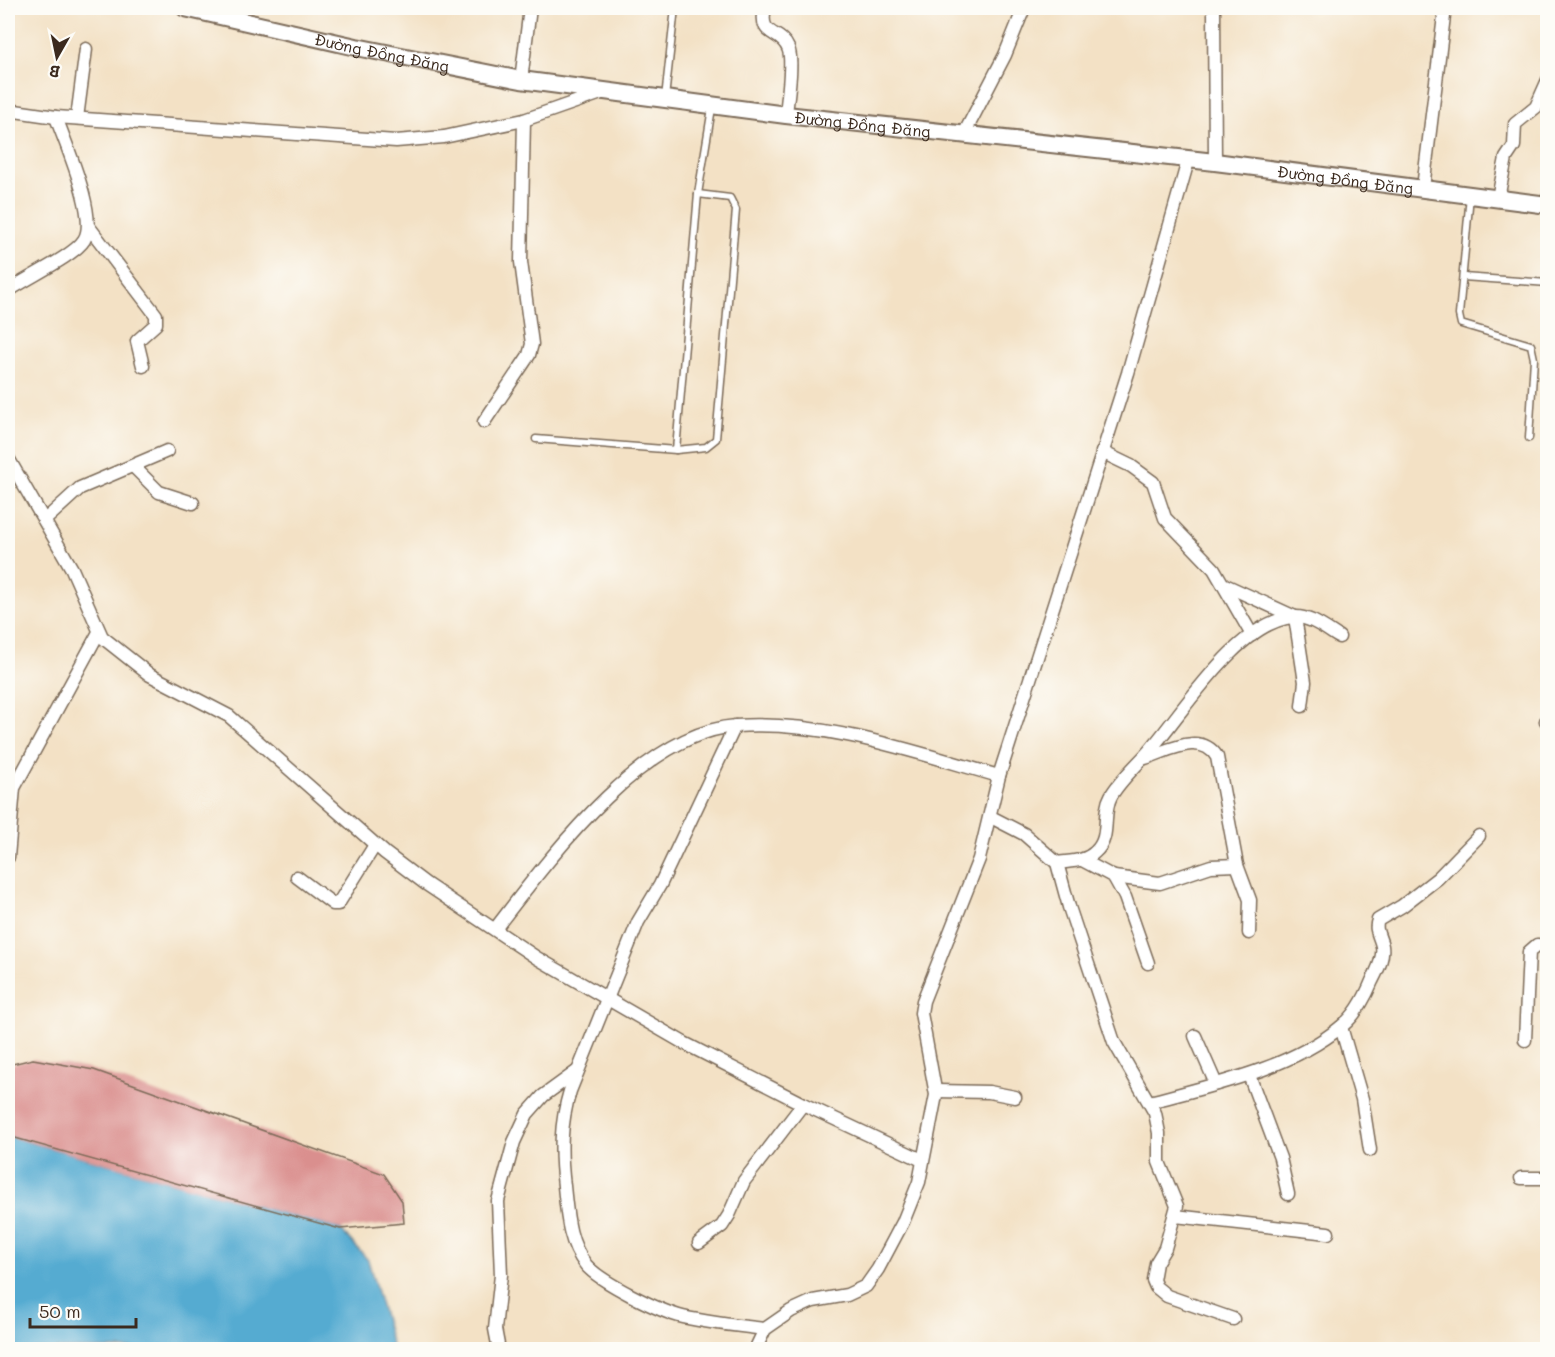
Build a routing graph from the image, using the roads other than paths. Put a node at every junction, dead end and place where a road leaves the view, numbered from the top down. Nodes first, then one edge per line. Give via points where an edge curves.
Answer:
1 (185, 8) edge
2 (530, 8) edge
3 (675, 8) edge
4 (765, 8) edge
5 (1024, 8) edge
6 (1214, 8) edge
7 (1445, 8) edge
8 (86, 49) dead end
9 (521, 80) junction
10 (1548, 81) edge
11 (604, 92) junction
12 (665, 99) junction
13 (712, 105) junction
14 (8, 110) edge
15 (786, 115) junction
16 (56, 117) junction
17 (77, 118) junction
18 (524, 120) junction
19 (964, 134) junction
20 (1188, 161) junction
21 (1215, 162) junction
22 (1423, 189) junction
23 (698, 194) junction
24 (1470, 195) junction
25 (1498, 198) junction
26 (1548, 205) edge
27 (89, 227) junction
28 (1463, 277) junction
29 (1548, 283) edge
30 (8, 291) edge
31 (143, 366) dead end
32 (484, 422) dead end
33 (1529, 438) dead end
34 (536, 439) dead end
35 (676, 450) junction
36 (167, 451) dead end
37 (1102, 452) junction
38 (8, 458) edge
39 (134, 467) junction
40 (193, 503) dead end
41 (45, 520) junction
42 (1225, 585) junction
43 (1295, 617) junction
44 (99, 632) junction
45 (1252, 635) junction
46 (1339, 637) dead end
47 (1302, 706) dead end
48 (735, 726) junction
49 (1144, 758) junction
50 (999, 776) junction
51 (991, 817) junction
52 (1479, 836) dead end
53 (375, 845) junction
54 (8, 856) edge
55 (1082, 860) junction
56 (1057, 863) junction
57 (1237, 865) junction
58 (297, 877) dead end
59 (1114, 877) junction
60 (495, 929) junction
61 (1249, 933) dead end
62 (1548, 946) edge
63 (1148, 963) dead end
64 (607, 1000) junction
65 (1341, 1027) junction
66 (1195, 1036) dead end
67 (1525, 1040) dead end
68 (577, 1072) junction
69 (1249, 1075) junction
70 (1216, 1084) junction
71 (936, 1091) junction
72 (1015, 1097) dead end
73 (1150, 1101) junction
74 (803, 1104) junction
75 (1370, 1150) dead end
76 (922, 1160) junction
77 (1521, 1178) dead end
78 (1548, 1178) edge
79 (1288, 1194) dead end
80 (1175, 1216) junction
81 (1328, 1233) dead end
82 (699, 1243) dead end
83 (1233, 1319) dead end
84 (765, 1329) junction
85 (499, 1350) edge
86 (755, 1350) edge

1 - 9 main road, Đường Đồng Đăng
2 - 9 street
3 - 12 lane
4 - 15 street via 767,31 790,52
5 - 19 street via 1005,55
6 - 21 street
7 - 22 street
8 - 17 street
9 - 11 main road, Đường Đồng Đăng
10 - 25 street via 1536,107 1515,124 1514,146 1506,158
11 - 12 main road, Đường Đồng Đăng
11 - 18 street
12 - 13 main road, Đường Đồng Đăng
13 - 15 main road, Đường Đồng Đăng
13 - 23 lane
14 - 16 street
15 - 19 main road, Đường Đồng Đăng
16 - 17 street
16 - 27 street via 86,200
17 - 18 street via 396,141 444,137
18 - 32 street via 521,262 532,344
19 - 20 main road, Đường Đồng Đăng
20 - 21 main road, Đường Đồng Đăng
20 - 37 street
21 - 22 main road, Đường Đồng Đăng
22 - 24 main road, Đường Đồng Đăng
23 - 35 lane
23 - 35 lane via 730,198 736,210 716,440 706,447
24 - 25 main road, Đường Đồng Đăng
24 - 28 lane
25 - 26 main road, Đường Đồng Đăng
27 - 30 street via 84,240 72,252
27 - 31 street via 156,315 156,324 137,341
28 - 29 lane
28 - 33 lane via 1461,324 1531,345 1534,359
34 - 35 lane
36 - 39 street
37 - 42 street via 1153,482 1165,518
37 - 50 street
38 - 41 street
39 - 40 street via 159,492
39 - 41 street via 80,488
41 - 44 street via 72,569
42 - 43 street
42 - 45 street
43 - 45 street via 1276,621
43 - 46 street via 1316,622
43 - 47 street via 1305,682
44 - 53 street via 150,675 229,716
44 - 54 street via 14,788
45 - 49 street via 1192,697
48 - 50 street via 791,728 866,739
48 - 60 street via 675,745 625,779 539,872
48 - 64 street via 660,885 638,922
49 - 55 street via 1112,794 1101,845
49 - 57 street via 1197,742 1212,749 1217,757
50 - 51 street
51 - 56 street via 1024,834
51 - 71 street via 979,859 922,1001
52 - 65 street via 1438,878 1378,920 1380,962 1357,1010
53 - 58 street via 338,904
53 - 60 street
55 - 56 street
55 - 59 street
56 - 73 street via 1114,1042
57 - 59 street via 1211,866 1160,883
57 - 61 street via 1250,900
59 - 63 street
60 - 64 street
62 - 67 street via 1537,945 1528,952
64 - 68 street
64 - 74 street
65 - 69 street
65 - 75 street via 1362,1099
66 - 70 street
68 - 84 street via 562,1118 560,1152 568,1227 587,1266 604,1280 681,1317
68 - 85 street via 543,1096 527,1114 514,1142 498,1201 501,1275 495,1329
69 - 70 street
69 - 79 street via 1280,1158
70 - 73 street
71 - 72 street via 989,1092
71 - 76 street
73 - 80 street via 1159,1133 1159,1162 1175,1196
74 - 76 street
74 - 82 street via 744,1181 722,1226
76 - 84 street via 919,1182 903,1222 866,1286 839,1298 813,1301
77 - 78 street
80 - 81 street
80 - 83 street via 1156,1263 1156,1287 1167,1296
84 - 86 street

